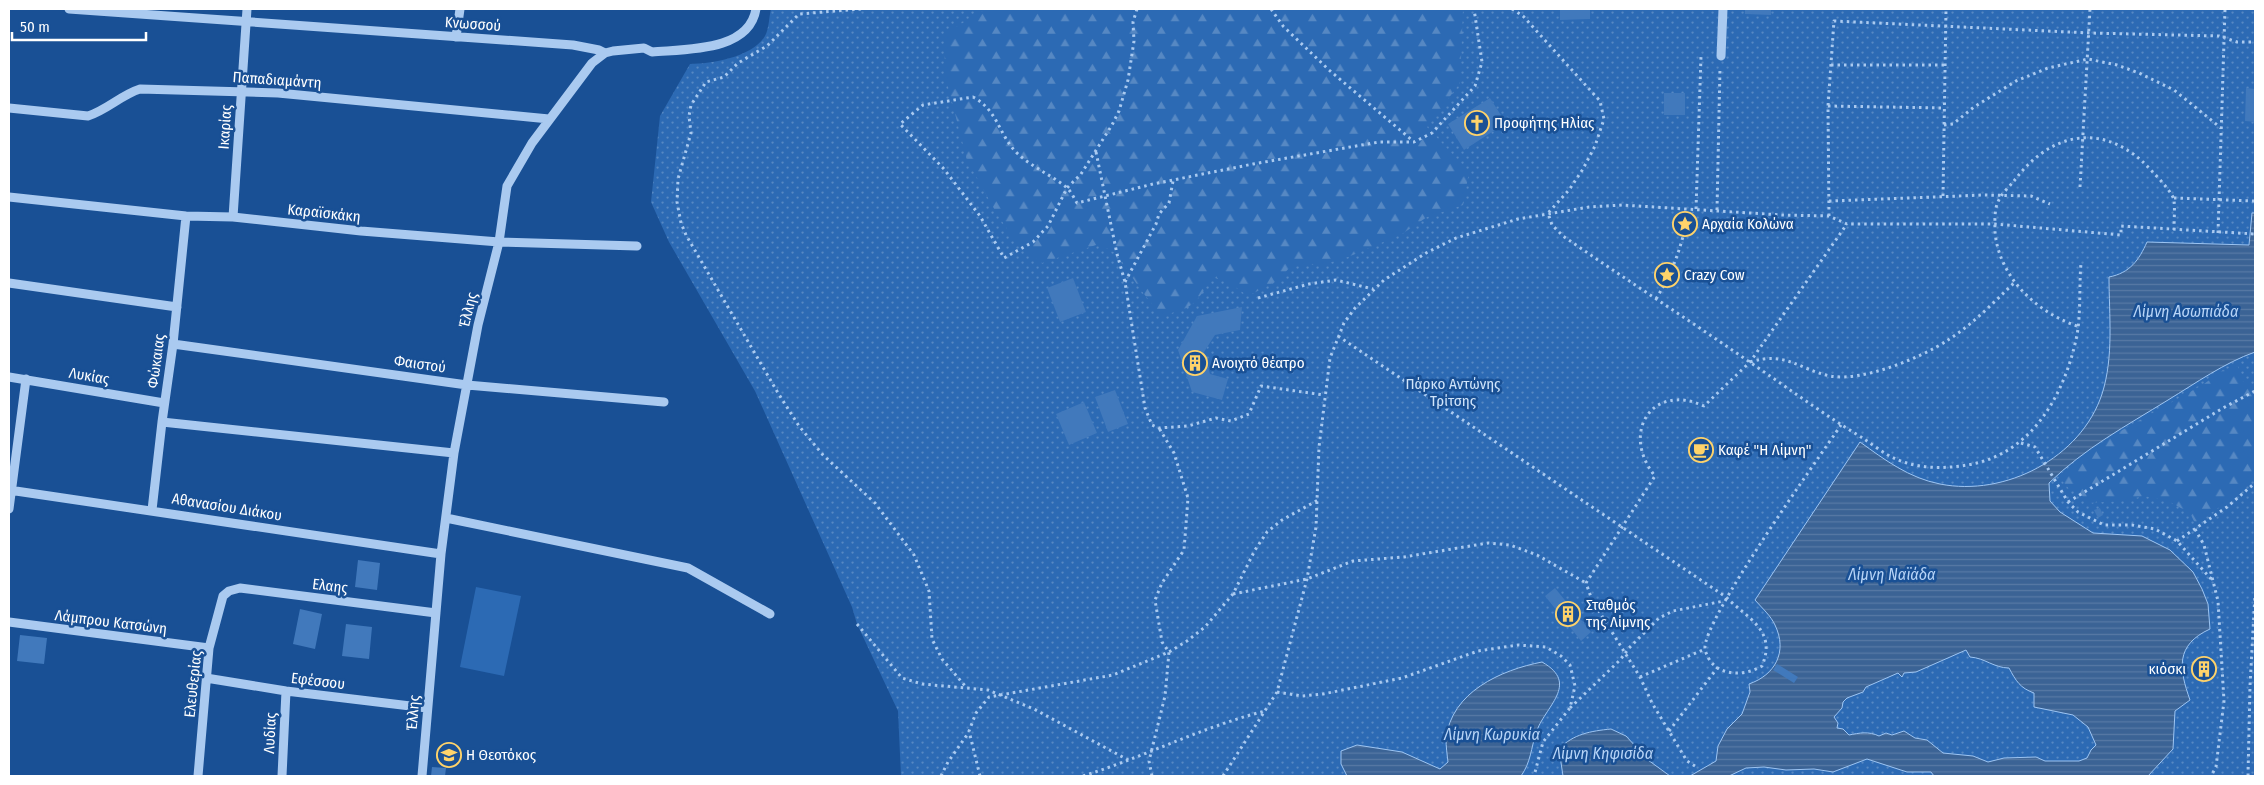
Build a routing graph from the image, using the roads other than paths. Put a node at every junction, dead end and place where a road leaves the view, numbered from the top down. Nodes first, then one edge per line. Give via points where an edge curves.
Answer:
1 (69, 9) edge
2 (247, 9) edge
3 (460, 9) edge
4 (756, 9) edge
5 (1723, 9) edge
6 (246, 22) junction
7 (456, 37) junction
8 (605, 53) junction
9 (1721, 56) road end
10 (242, 90) junction
11 (9, 108) edge
12 (549, 119) junction
13 (9, 197) edge
14 (186, 216) junction
15 (233, 217) junction
16 (499, 242) junction
17 (637, 246) dead end
18 (9, 283) edge
19 (177, 307) junction
20 (173, 344) junction
21 (9, 377) edge
22 (26, 379) junction
23 (467, 385) junction
24 (664, 402) dead end
25 (164, 403) junction
26 (162, 422) junction
27 (454, 453) junction
28 (10, 490) edge
29 (9, 509) edge
30 (152, 510) junction
31 (446, 518) junction
32 (441, 554) junction
33 (223, 596) joint
34 (436, 613) junction
35 (770, 614) dead end
36 (9, 622) edge
37 (209, 648) junction
38 (206, 678) junction
39 (286, 691) junction
40 (427, 708) junction
41 (198, 776) edge
42 (282, 776) edge
43 (422, 776) edge

1 - 6 street, Κνωσσού
2 - 6 street, Ικαρίας
3 - 7 street
4 - 8 street via 739,36 709,48 652,52 644,48
5 - 9 street
6 - 7 street, Κνωσσού
6 - 10 street, Ικαρίας
7 - 8 street, Κνωσσού via 573,45
8 - 12 street, Έλλης via 586,69
10 - 11 street, Παπαδιαμάντη via 140,89 88,116
10 - 12 street, Παπαδιαμάντη
10 - 15 street, Ικαρίας
12 - 16 street, Έλλης via 507,186
13 - 14 street, Καραϊσκάκη
14 - 15 street, Καραϊσκάκη
14 - 19 street, Φώκαιας
15 - 16 street, Καραϊσκάκη
16 - 17 street, Καραϊσκάκη
16 - 23 street, Έλλης
18 - 19 street
19 - 20 street, Φώκαιας
20 - 23 street, Φαιστού
20 - 25 street, Φώκαιας
21 - 22 street, Λυκίας
22 - 25 street, Λυκίας
22 - 28 street
23 - 24 street, Φαιστού
23 - 27 street, Έλλης
25 - 26 street, Φώκαιας
26 - 27 street
26 - 30 street, Φώκαιας
27 - 31 street, Έλλης
28 - 29 street
28 - 30 street, Αθανασίου Διάκου
30 - 32 street, Αθανασίου Διάκου
31 - 32 street, Έλλης
31 - 35 street via 688,568
32 - 34 street, Έλλης
33 - 34 street, Ελαης via 240,588
33 - 37 street, Ελευθερίας
34 - 40 street, Έλλης
36 - 37 street, Λάμπρου Κατσώνη
37 - 38 street, Ελευθερίας
38 - 39 street, Εφέσσου
38 - 41 street, Ελευθερίας
39 - 40 street, Εφέσσου
39 - 42 street, Λυδίας
40 - 43 street, Έλλης

